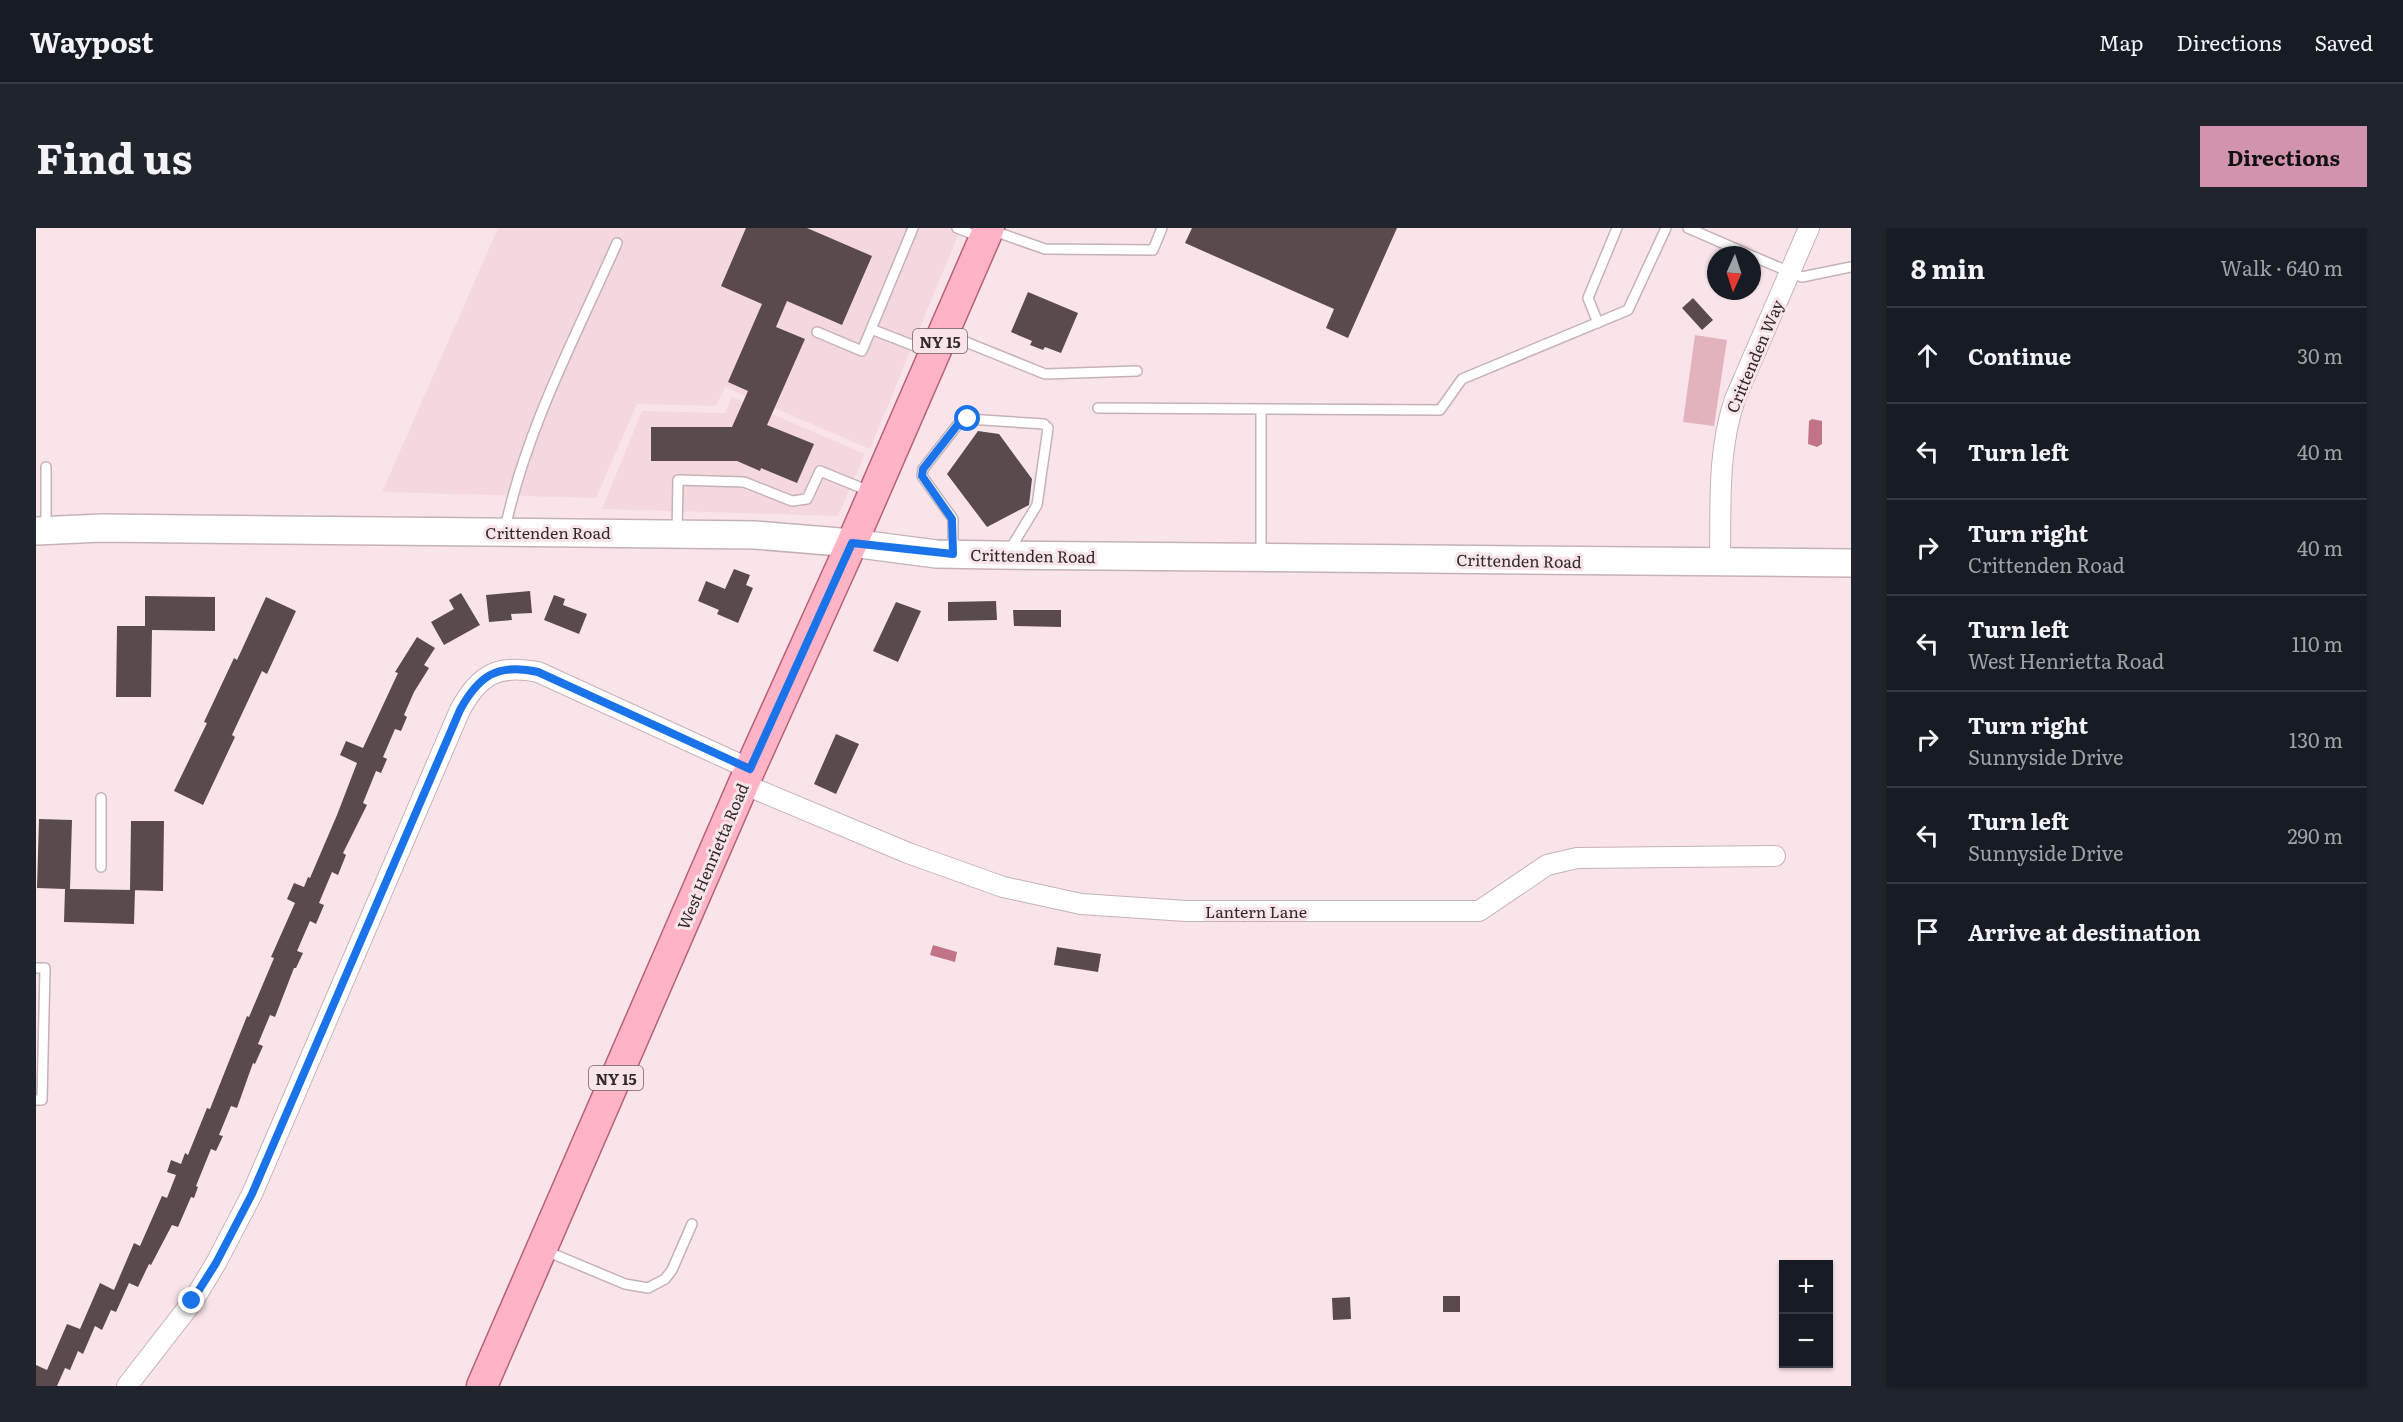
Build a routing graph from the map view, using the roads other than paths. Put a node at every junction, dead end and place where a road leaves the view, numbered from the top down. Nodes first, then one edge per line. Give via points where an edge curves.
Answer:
1 (913, 228) edge
2 (957, 228) edge
3 (1162, 228) edge
4 (1617, 228) edge
5 (1666, 228) edge
6 (1688, 228) edge
7 (1809, 228) edge
8 (988, 232) edge
9 (617, 243) dead end
10 (1730, 246) edge
11 (1761, 259) edge
12 (1851, 267) edge
13 (1790, 272) junction
14 (1599, 323) junction
15 (871, 329) junction
16 (817, 332) dead end
17 (939, 344) junction
18 (1137, 370) dead end
19 (1098, 408) dead end
20 (1261, 408) junction
21 (46, 467) dead end
22 (874, 493) junction
23 (41, 531) edge
24 (504, 532) junction
25 (677, 533) junction
26 (852, 543) junction
27 (953, 554) junction
28 (1006, 555) junction
29 (1261, 557) junction
30 (1720, 562) junction
31 (1851, 563) edge
32 (746, 777) junction
33 (101, 798) dead end
34 (1775, 856) dead end
35 (101, 867) dead end
36 (36, 968) edge
37 (36, 1100) edge
38 (692, 1224) dead end
39 (542, 1249) junction
40 (127, 1386) edge
41 (482, 1386) edge

1 - 15 lane
2 - 8 lane
3 - 8 lane via 1153,250 1045,249
4 - 14 lane via 1588,298
5 - 14 lane via 1628,310
6 - 10 lane
7 - 13 street, Crittenden Way
8 - 17 main road, West Henrietta Road / NY 15
9 - 24 lane via 529,444
11 - 13 lane
12 - 13 lane via 1802,277
13 - 30 street, Crittenden Way via 1726,426
14 - 20 lane via 1462,379 1440,410
15 - 16 lane via 862,351
15 - 17 lane
17 - 18 lane via 1045,374
17 - 22 main road, West Henrietta Road / NY 15
19 - 20 lane
20 - 29 lane
21 - 23 lane
22 - 25 lane via 820,471 807,499 792,501 744,482 678,480
22 - 26 main road, West Henrietta Road / NY 15
23 - 24 street, Crittenden Road via 102,528
24 - 25 street, Crittenden Road
25 - 26 street, Crittenden Road
26 - 27 street, Crittenden Road
26 - 32 main road, West Henrietta Road / NY 15
27 - 28 street, Crittenden Road
27 - 28 lane via 952,519 922,476 923,469 959,423 968,419 1044,424 1048,428 1037,506
28 - 29 street, Crittenden Road
29 - 30 street, Crittenden Road
30 - 31 street, Crittenden Road
32 - 34 street, Lantern Lane via 908,853 1003,887 1081,904 1186,911 1479,911 1547,865 1577,858
32 - 39 main road, West Henrietta Road / NY 15
32 - 40 street, Lantern Lane via 538,672 505,670 477,684 460,710 234,1231 192,1301
33 - 35 lane
36 - 37 lane via 45,968 42,1100
38 - 39 lane via 672,1270 648,1288 625,1284
39 - 41 main road, West Henrietta Road / NY 15

